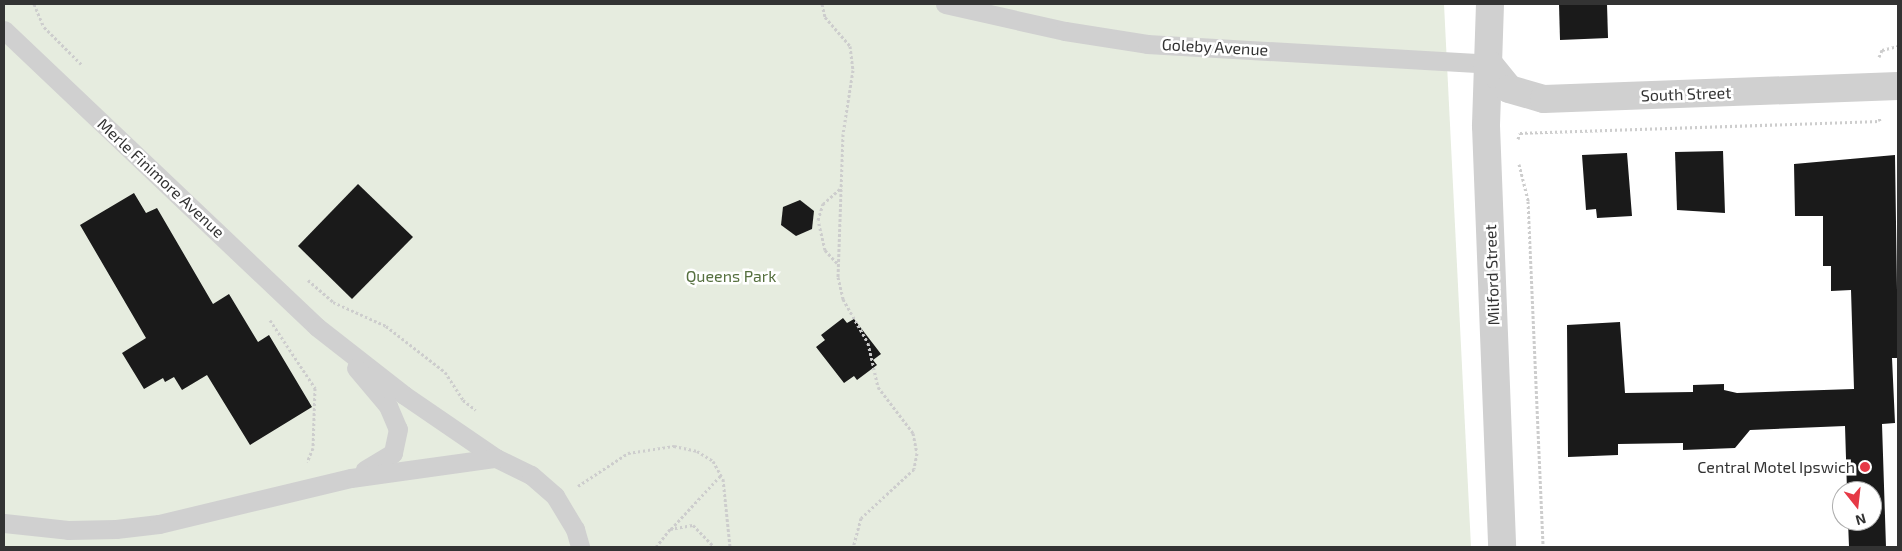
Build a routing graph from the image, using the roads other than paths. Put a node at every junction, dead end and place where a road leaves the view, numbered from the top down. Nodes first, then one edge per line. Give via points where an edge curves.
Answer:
1 (945, 4) edge
2 (1490, 4) edge
3 (4, 30) edge
4 (1488, 64) junction
5 (1898, 86) edge
6 (317, 328) junction
7 (496, 458) junction
8 (351, 478) junction
9 (4, 523) edge
10 (580, 547) edge
11 (1502, 547) edge

1 - 4 lane, Goleby Avenue via 1065,31 1147,44
2 - 4 street, Milford Street
3 - 6 lane, Merle Finimore Avenue
4 - 5 street, South Street via 1509,90 1544,99
4 - 11 street, Milford Street via 1486,126
6 - 7 lane, Merle Finimore Avenue
6 - 8 lane, Merle Finimore Avenue via 361,374 396,420 393,453
7 - 8 lane, Merle Finimore Avenue
7 - 10 lane via 531,475 555,496 575,528
8 - 9 lane, Merle Finimore Avenue via 116,529 68,530

